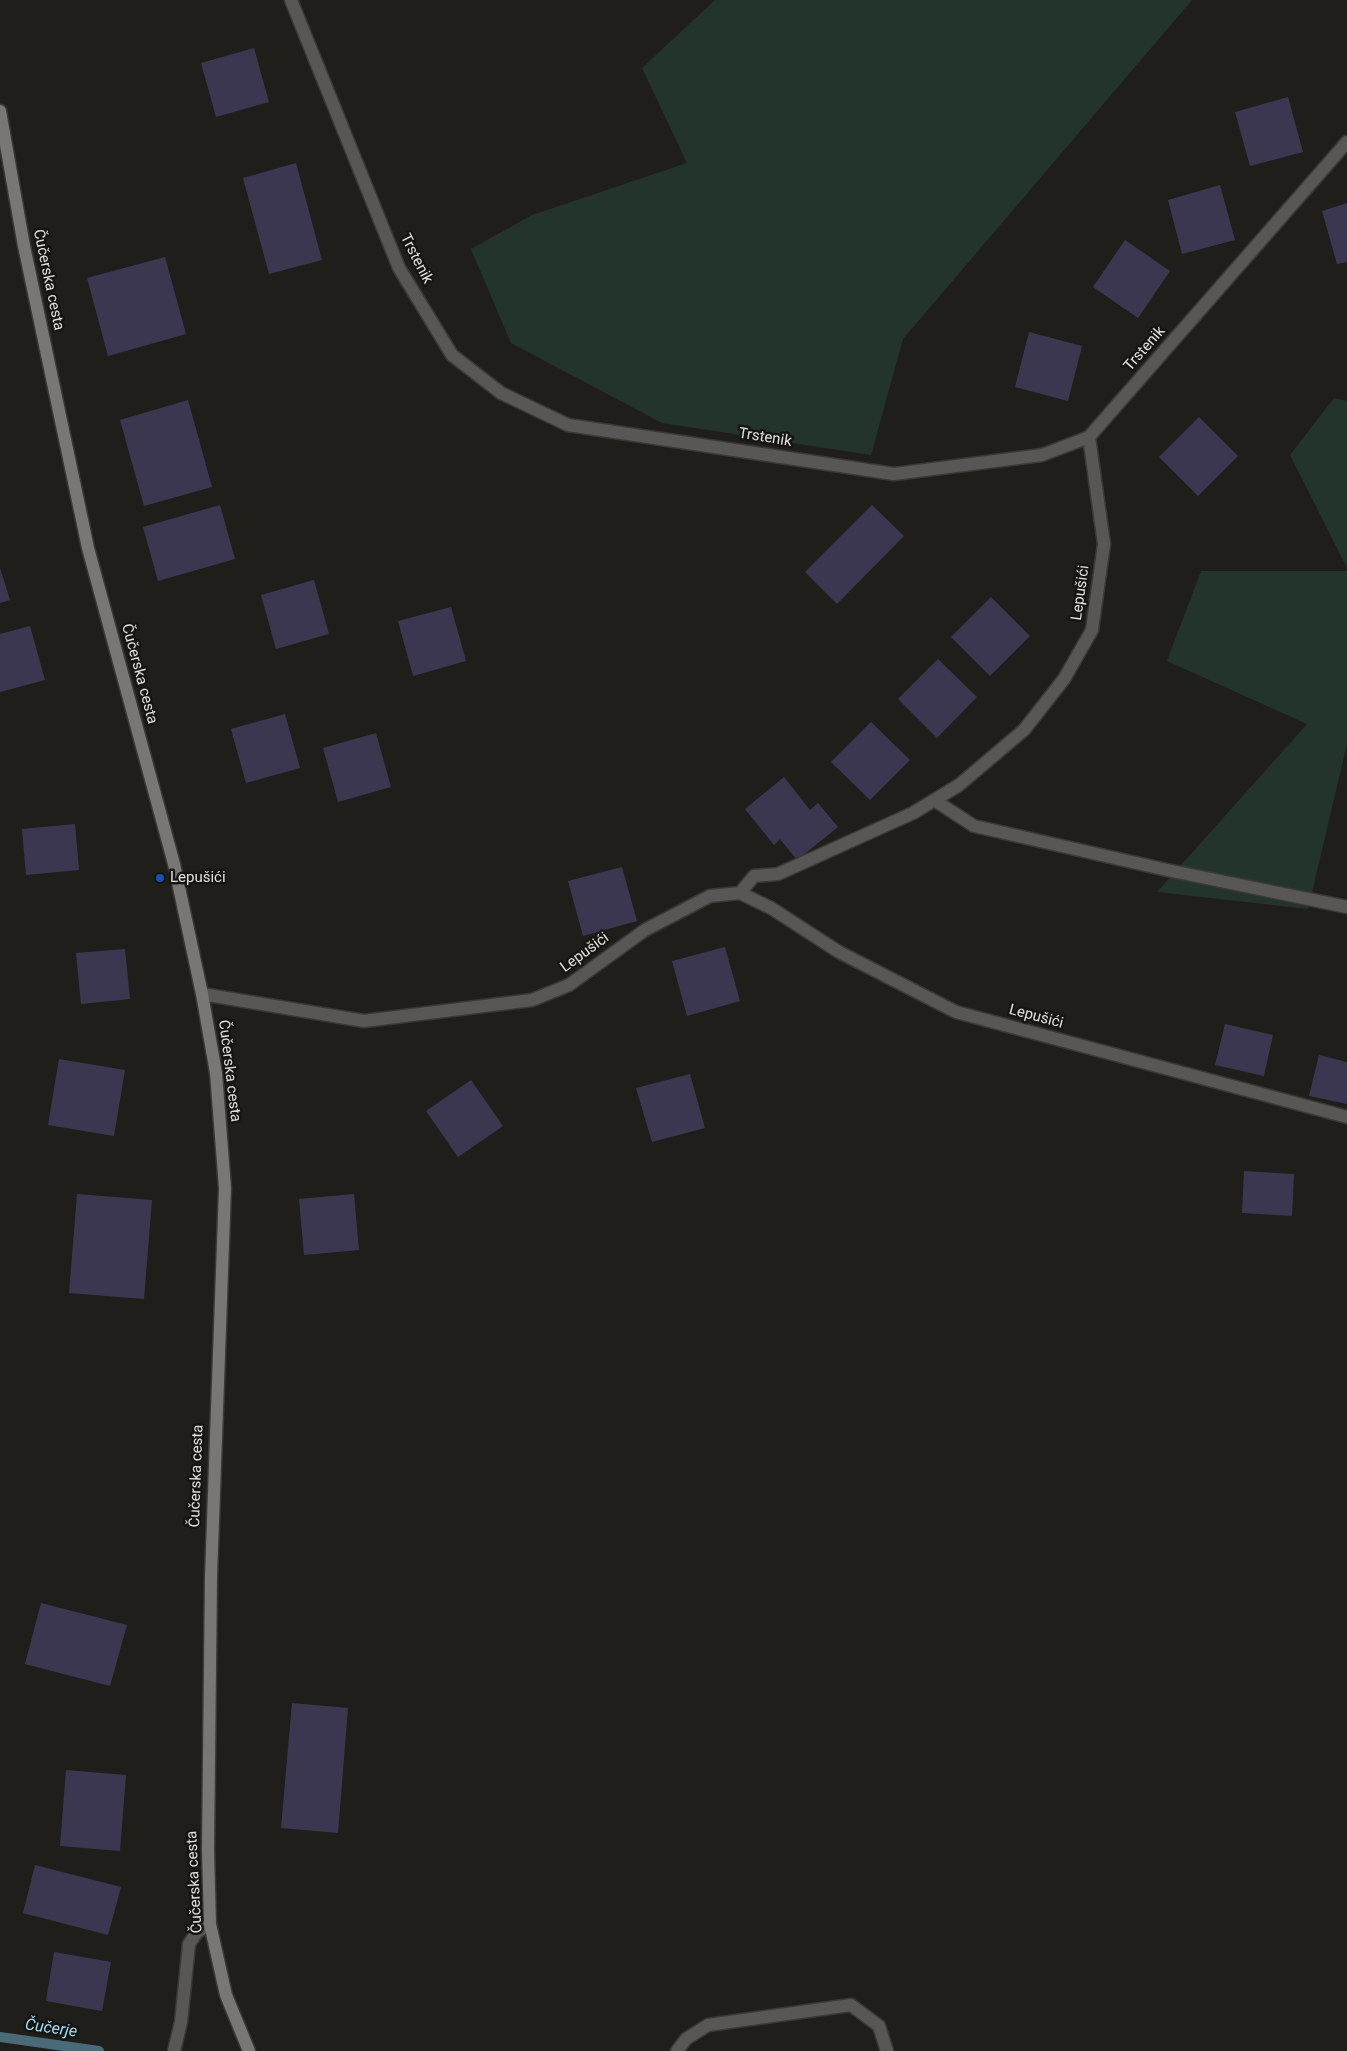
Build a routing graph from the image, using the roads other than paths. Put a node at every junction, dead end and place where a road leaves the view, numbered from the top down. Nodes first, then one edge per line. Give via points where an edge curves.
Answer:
1 (292, 0) edge
2 (0, 111) edge
3 (1347, 142) edge
4 (1089, 437) junction
5 (934, 800) junction
6 (740, 893) junction
7 (1347, 907) edge
8 (202, 994) junction
9 (1347, 1117) edge
10 (210, 1924) junction
11 (174, 2051) edge
12 (249, 2051) edge
13 (677, 2051) edge
14 (887, 2051) edge

1 - 4 street, Trstenik via 399,268 452,355 501,393 568,425 894,474 1042,455
2 - 8 street, Čučerska cesta via 24,246 88,548 174,864
3 - 4 street, Trstenik
4 - 5 street, Lepušići via 1104,544 1092,630 1064,679 1024,730 959,785
5 - 6 street, Lepušići via 905,817 778,874 754,876
5 - 7 street via 974,826
6 - 8 street, Lepušići via 710,896 644,930 569,985 532,1000 364,1021
6 - 9 street, Lepušići via 771,908 839,952 956,1012
8 - 10 street, Čučerska cesta via 216,1073 225,1188 211,1576
10 - 11 street via 197,1932 189,1944 181,2022
10 - 12 street, Čučerska cesta via 226,1995
13 - 14 street via 686,2039 708,2025 851,2005 879,2026

